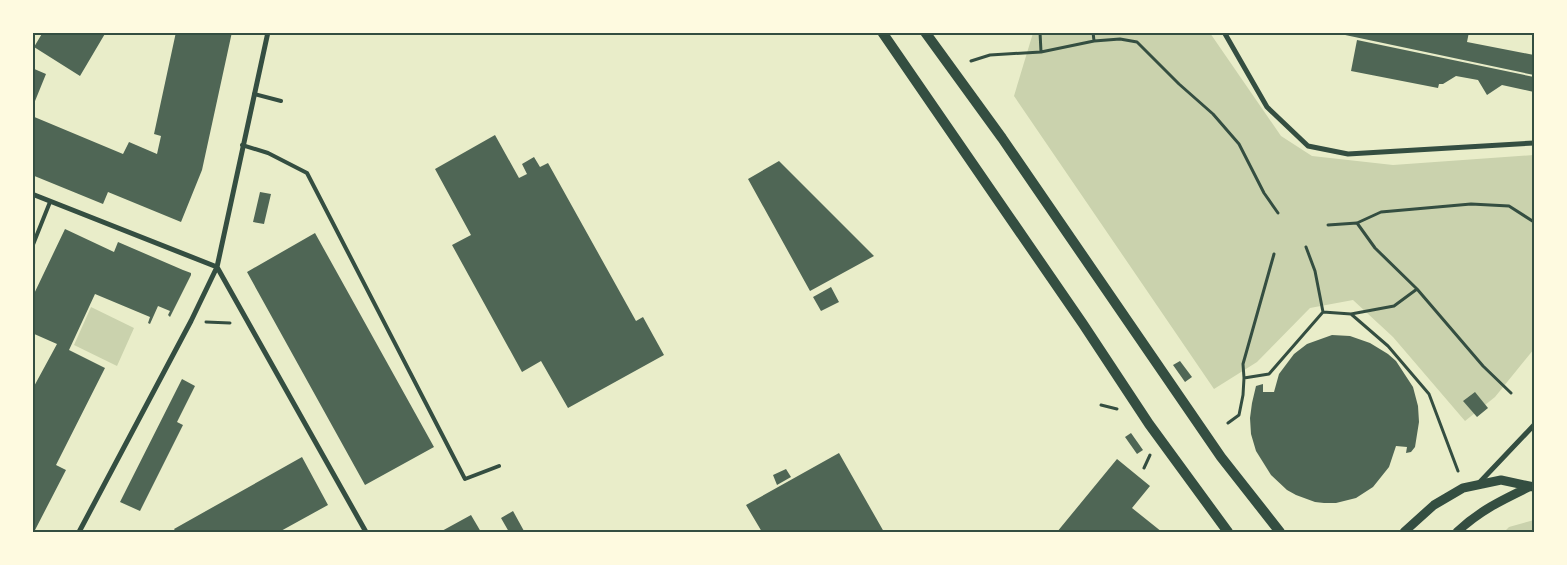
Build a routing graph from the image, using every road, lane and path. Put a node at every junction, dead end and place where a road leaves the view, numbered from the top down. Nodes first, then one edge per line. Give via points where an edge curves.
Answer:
1 (268, 32) edge
2 (882, 32) edge
3 (925, 32) edge
4 (1040, 32) edge
5 (1093, 32) edge
6 (1224, 32) edge
7 (1094, 41) junction
8 (1042, 52) junction
9 (971, 61) dead end
10 (254, 94) junction
11 (281, 101) dead end
12 (1534, 143) edge
13 (242, 145) junction
14 (32, 194) edge
15 (50, 202) junction
16 (1278, 214) dead end
17 (1357, 222) junction
18 (1534, 222) edge
19 (1328, 225) dead end
20 (32, 247) edge
21 (1306, 247) dead end
22 (1274, 254) dead end
23 (217, 267) junction
24 (1417, 289) junction
25 (1322, 312) junction
26 (1351, 314) junction
27 (191, 321) junction
28 (249, 323) junction
29 (1244, 378) junction
30 (1510, 394) dead end
31 (1101, 405) dead end
32 (1119, 410) dead end
33 (1228, 423) dead end
34 (1534, 425) edge
35 (1150, 454) dead end
36 (499, 466) dead end
37 (1144, 468) dead end
38 (1477, 485) junction
39 (1532, 487) edge
40 (1463, 488) junction
41 (79, 532) edge
42 (366, 532) edge
43 (1228, 532) edge
44 (1280, 532) edge
45 (1404, 532) edge
46 (1457, 532) edge

1 - 10 street
2 - 43 main road via 1150,424
3 - 44 main road via 1002,138 1221,457
4 - 8 path
5 - 7 path
6 - 12 street via 1267,107 1308,146 1348,154
7 - 8 path
7 - 16 path via 1120,39 1137,42 1213,114 1239,144
8 - 9 path via 990,55
10 - 11 lane
10 - 13 street
13 - 23 street
13 - 36 lane via 268,153 307,173 465,479
14 - 15 street
15 - 20 lane
15 - 23 street
17 - 18 path via 1381,212 1470,204 1509,206
17 - 19 path
17 - 24 path via 1375,248
21 - 25 path via 1315,271
22 - 29 path via 1244,364
23 - 27 street
23 - 28 street
24 - 26 path via 1394,306
24 - 30 path
25 - 26 path
25 - 29 path via 1269,374
26 - 40 path via 1388,346 1429,394 1456,461
27 - 28 path
27 - 41 street
28 - 42 street
29 - 33 path via 1239,416
31 - 32 path
34 - 38 street
35 - 37 path
38 - 39 street via 1501,480
38 - 40 street
39 - 46 street via 1490,506
40 - 45 street via 1434,505

